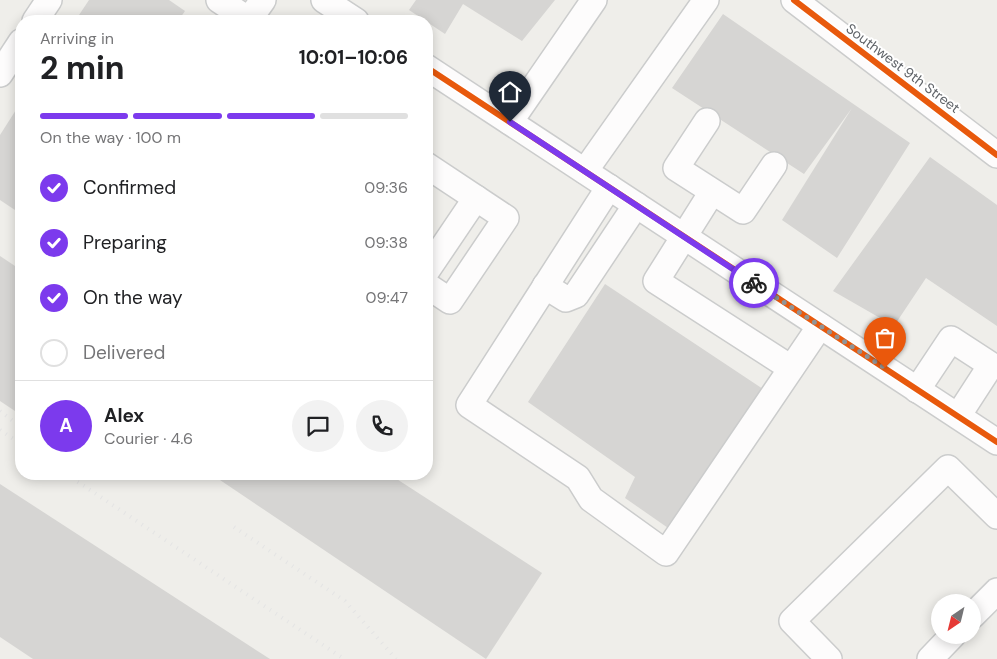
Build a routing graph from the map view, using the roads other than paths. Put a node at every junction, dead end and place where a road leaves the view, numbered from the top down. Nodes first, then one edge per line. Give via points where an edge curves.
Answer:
1 (49, 0) edge
2 (219, 0) edge
3 (262, 0) edge
4 (324, 0) edge
5 (594, 0) edge
6 (706, 0) edge
7 (794, 0) edge
8 (39, 15) edge
9 (240, 15) edge
10 (252, 15) edge
11 (347, 15) edge
12 (15, 51) edge
13 (0, 74) edge
14 (433, 75) edge
15 (707, 121) dead end
16 (510, 122) junction
17 (997, 155) edge
18 (774, 165) dead end
19 (433, 170) edge
20 (585, 171) junction
21 (608, 187) junction
22 (712, 192) junction
23 (476, 198) junction
24 (636, 205) junction
25 (684, 236) junction
26 (433, 262) edge
27 (545, 286) junction
28 (433, 290) edge
29 (820, 326) junction
30 (791, 368) junction
31 (917, 390) junction
32 (958, 416) junction
33 (997, 442) edge
34 (997, 516) edge
35 (997, 591) edge
36 (981, 607) edge
37 (945, 644) edge
38 (829, 659) edge
39 (930, 659) edge

1 - 8 street
2 - 9 street
3 - 10 street
4 - 11 street
5 - 16 street
6 - 20 street
7 - 17 street, Southwest 9th Street
12 - 13 street
14 - 16 street
15 - 22 street via 676,168
16 - 20 street
18 - 22 street via 743,211
19 - 23 street
20 - 21 street
21 - 24 street
21 - 27 street
22 - 25 street
23 - 26 street
23 - 28 street via 506,218 450,301
24 - 25 street
24 - 27 street via 576,295 566,299
25 - 29 street
25 - 30 street via 656,281
27 - 30 street via 469,405 578,478 591,499 666,553
29 - 30 street
29 - 31 street
31 - 32 street
31 - 32 street via 951,339 991,366
32 - 33 street
34 - 38 street via 948,468 792,621
35 - 36 street
37 - 39 street

